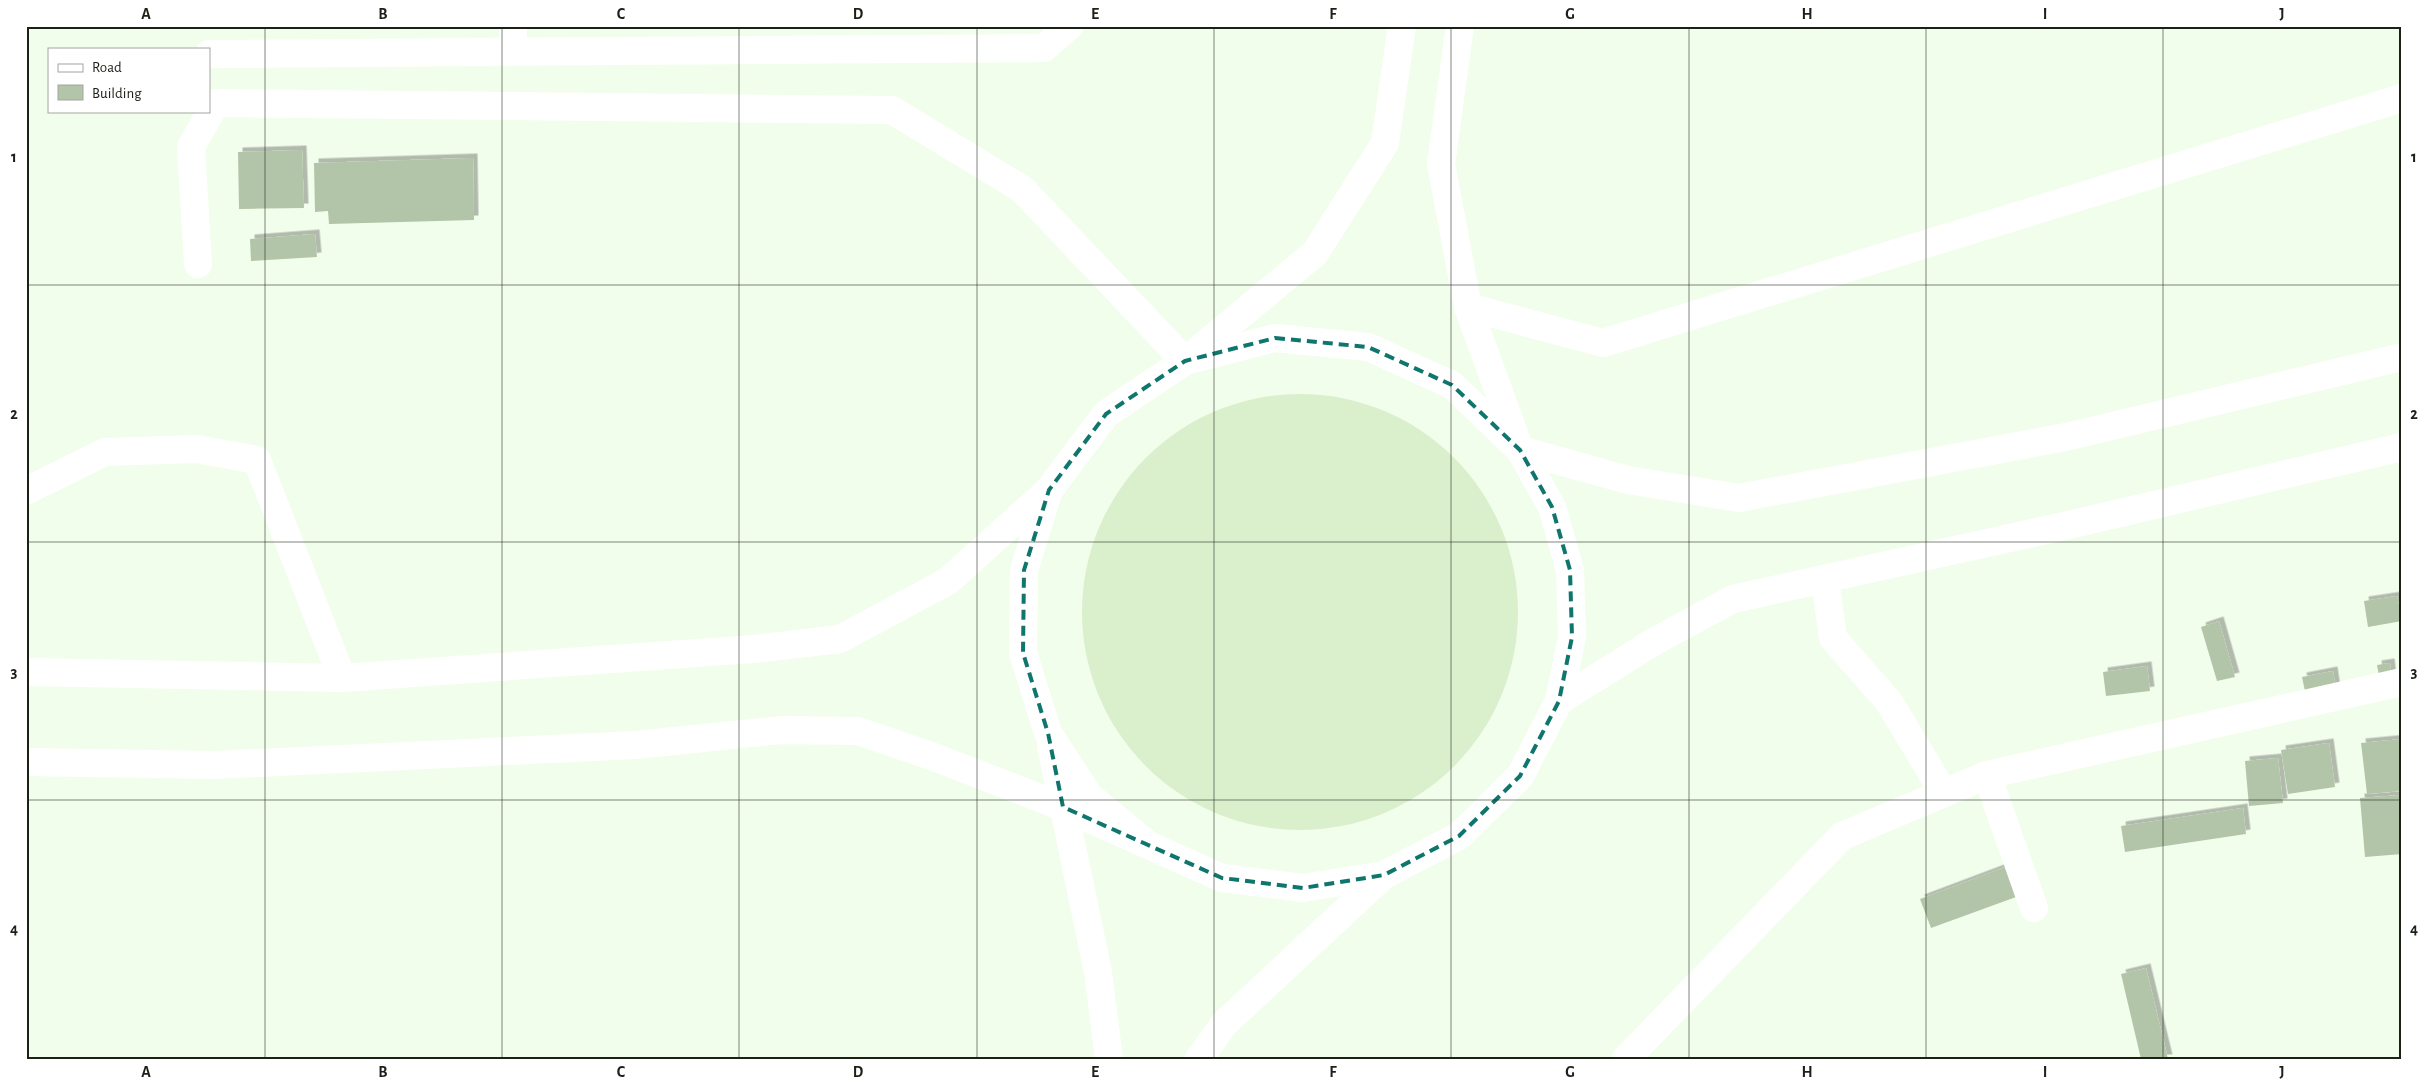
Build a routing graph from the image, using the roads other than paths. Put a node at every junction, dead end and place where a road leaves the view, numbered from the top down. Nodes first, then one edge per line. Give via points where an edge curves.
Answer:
1 (1069, 26) edge
2 (1402, 26) edge
3 (1460, 26) edge
4 (513, 39) edge
5 (210, 54) edge
6 (212, 93) edge
7 (2402, 98) edge
8 (205, 112) edge
9 (198, 264) dead end
10 (1468, 307) junction
11 (2402, 357) edge
12 (1184, 361) junction
13 (2402, 447) edge
14 (1520, 450) junction
15 (1050, 490) junction
16 (26, 491) edge
17 (1825, 579) junction
18 (26, 672) edge
19 (342, 678) junction
20 (2402, 682) edge
21 (1558, 701) junction
22 (1048, 733) junction
23 (26, 762) edge
24 (1987, 775) junction
25 (1944, 794) junction
26 (1063, 807) junction
27 (1147, 844) junction
28 (1384, 874) junction
29 (2034, 908) dead end
30 (1109, 1059) edge
31 (1199, 1059) edge
32 (1626, 1059) edge

1 - 4 main road via 1044,48
2 - 12 main road via 1385,143 1315,253
3 - 10 main road via 1441,164
4 - 5 main road
6 - 12 main road via 892,110 1022,189
7 - 10 main road via 1603,343
8 - 9 main road via 191,147
10 - 14 main road
11 - 14 main road via 2066,437 1739,498 1628,480
12 - 14 main road via 1275,338 1368,347 1452,385
12 - 15 main road via 1106,414
13 - 17 main road
14 - 21 main road via 1552,507 1570,570 1572,636
15 - 19 main road via 948,581 840,639 754,649
15 - 22 main road via 1024,570 1023,653
16 - 19 main road via 105,452 196,449 257,460
17 - 21 main road via 1733,599
17 - 25 main road via 1833,638 1889,702
18 - 19 main road
20 - 24 main road
21 - 28 main road via 1520,776 1459,836
22 - 26 main road
22 - 27 main road via 1089,796
23 - 26 main road via 215,765 636,745 781,730 858,731
24 - 25 main road
24 - 29 main road
25 - 32 main road via 1842,836
26 - 27 main road
26 - 30 main road via 1098,972
27 - 28 main road via 1222,878 1303,888
28 - 31 main road via 1224,1024

